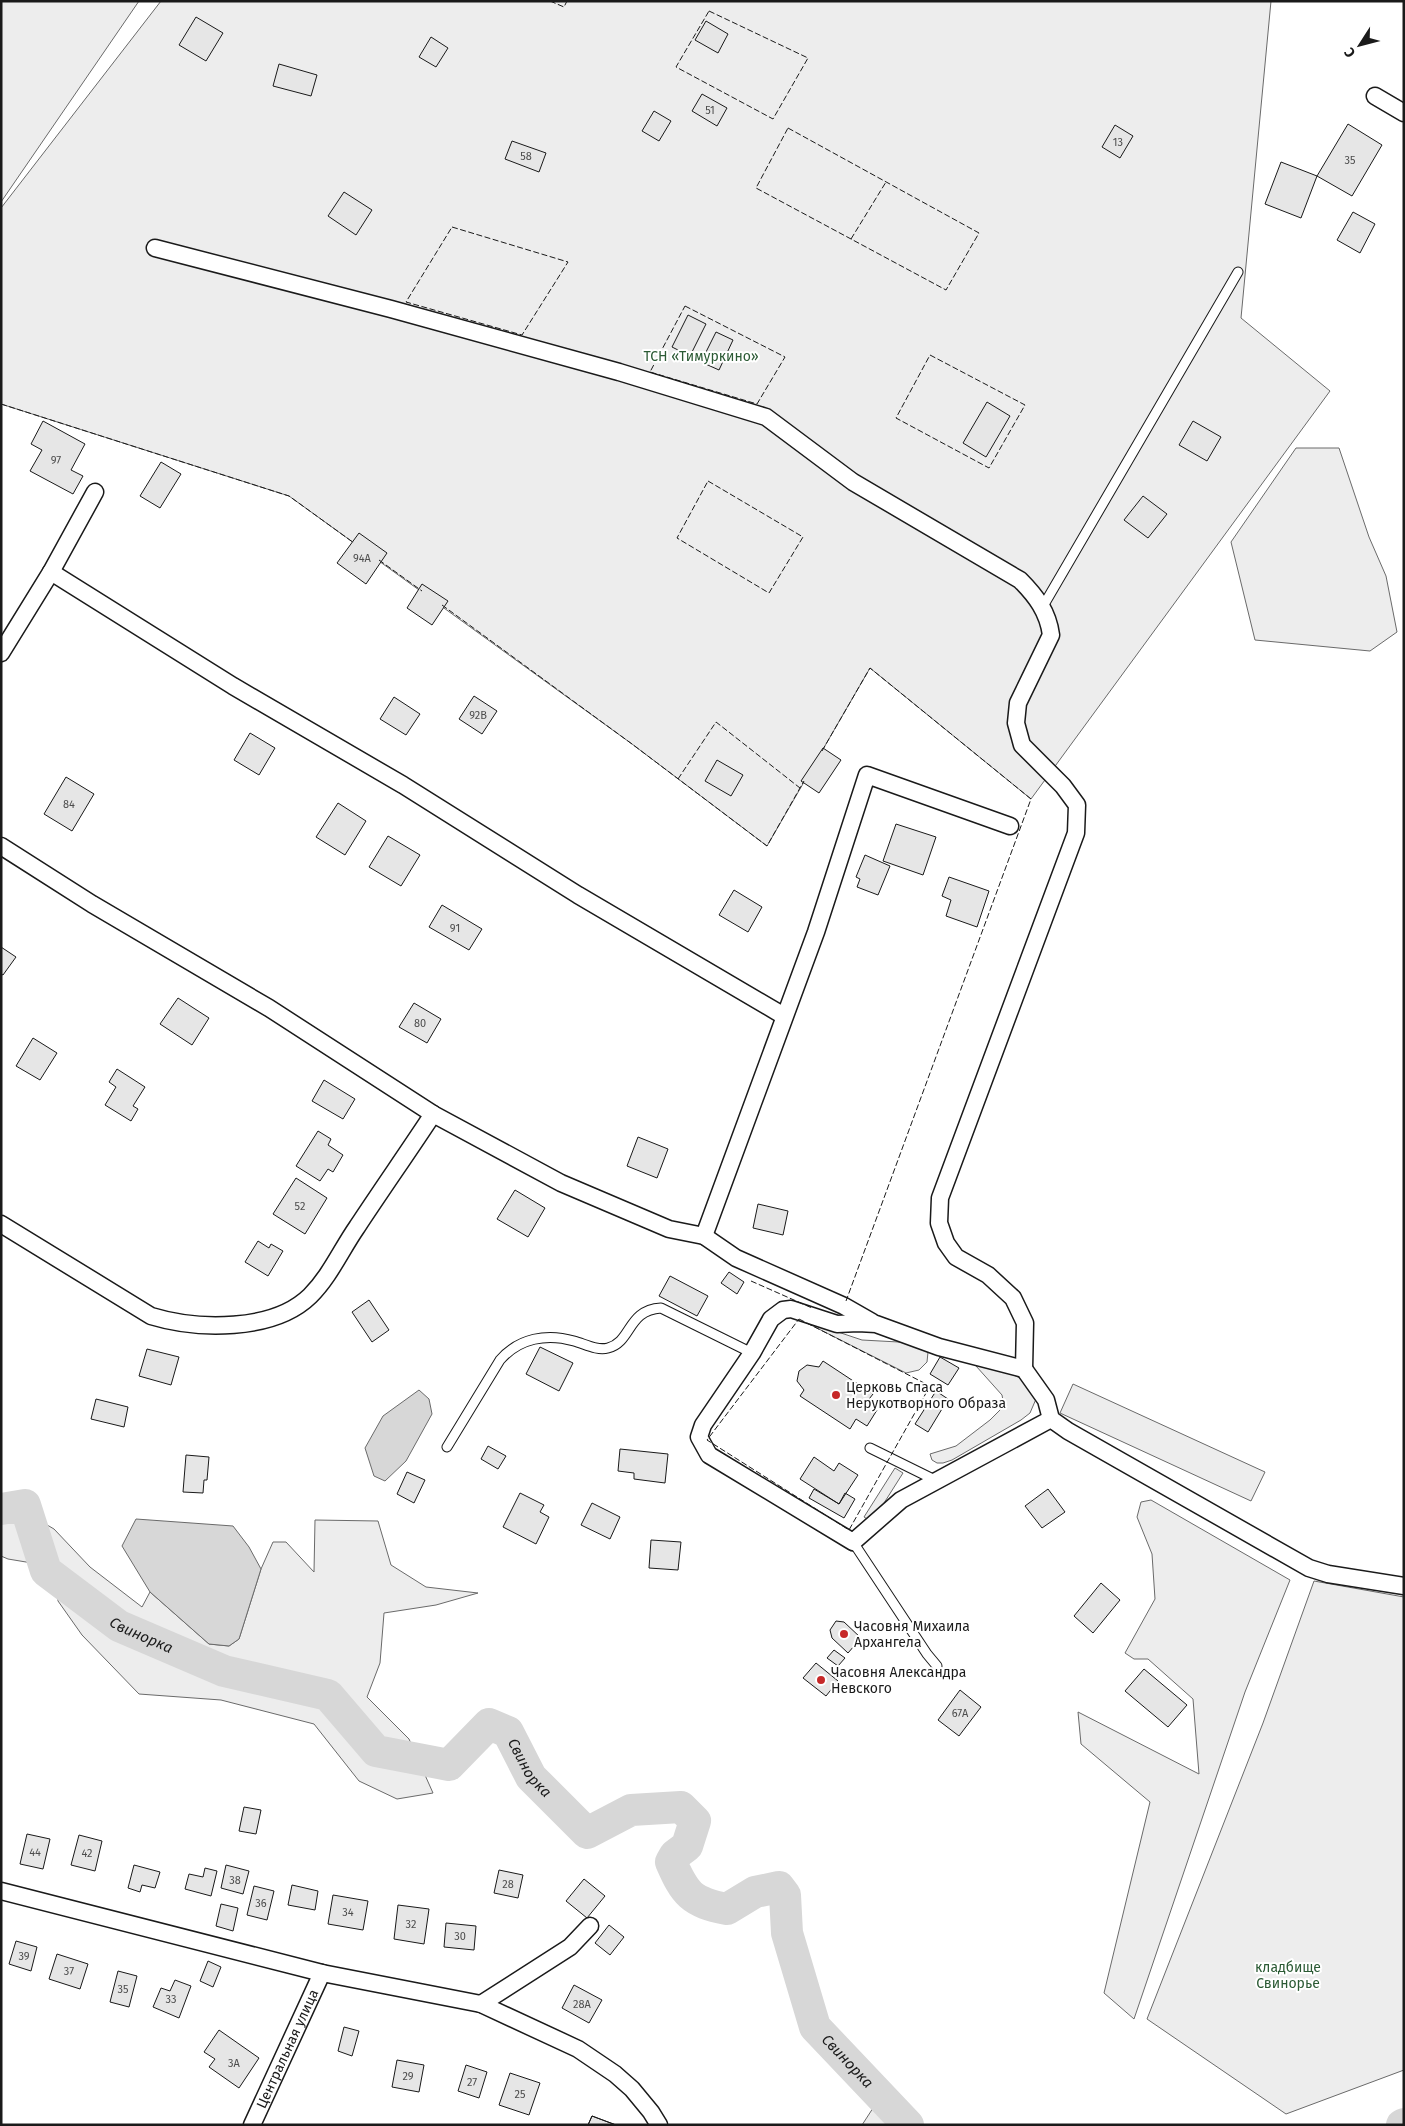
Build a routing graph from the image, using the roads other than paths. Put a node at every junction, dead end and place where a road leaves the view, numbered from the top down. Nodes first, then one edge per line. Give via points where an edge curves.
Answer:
1 (1375, 96) dead end
2 (1404, 113) edge
3 (155, 248) dead end
4 (1238, 272) dead end
5 (95, 492) dead end
6 (51, 572) junction
7 (1042, 608) junction
8 (1, 653) edge
9 (1010, 826) dead end
10 (1, 846) edge
11 (784, 1016) junction
12 (433, 1114) junction
13 (1, 1224) edge
14 (704, 1236) junction
15 (876, 1324) junction
16 (752, 1353) junction
17 (1024, 1369) junction
18 (1051, 1419) junction
19 (447, 1446) dead end
20 (870, 1448) dead end
21 (937, 1481) junction
22 (853, 1542) junction
23 (1404, 1586) edge
24 (937, 1666) dead end
25 (1, 1891) edge
26 (590, 1926) dead end
27 (322, 1973) junction
28 (481, 2004) junction
29 (252, 2125) edge
30 (659, 2125) edge

1 - 2 street
3 - 7 street via 496,338 766,417 853,482 1020,580 1037,596
4 - 7 lane
5 - 6 street
6 - 8 street
6 - 11 street via 578,895
7 - 17 street via 1051,635 1018,704 1016,723 1022,745 1063,786 1077,806 1076,833 940,1198 939,1222 946,1243 956,1257 988,1275 1013,1298 1025,1323
9 - 11 street via 867,775 816,932
10 - 12 street via 92,904 269,1008
11 - 14 street
12 - 13 street via 324,1279 309,1297 272,1317 212,1326 171,1322 151,1316
12 - 14 street via 561,1184 669,1228
14 - 15 street via 736,1258 844,1306
15 - 16 street via 837,1324 783,1310 771,1319
15 - 17 street via 939,1347
16 - 19 lane via 661,1308 640,1315 621,1340 610,1348 598,1349 573,1340 551,1337 526,1341 508,1350 500,1360
16 - 22 street via 703,1426 699,1437 702,1446 709,1455
17 - 18 street via 1046,1400
18 - 21 street
18 - 23 street via 1079,1438 1310,1568 1328,1574
20 - 21 lane
21 - 22 street via 901,1500
22 - 24 lane
25 - 27 street
26 - 28 street via 570,1947
27 - 28 street
27 - 29 street, Центральная улица
28 - 30 street via 578,2049 615,2074 632,2089

